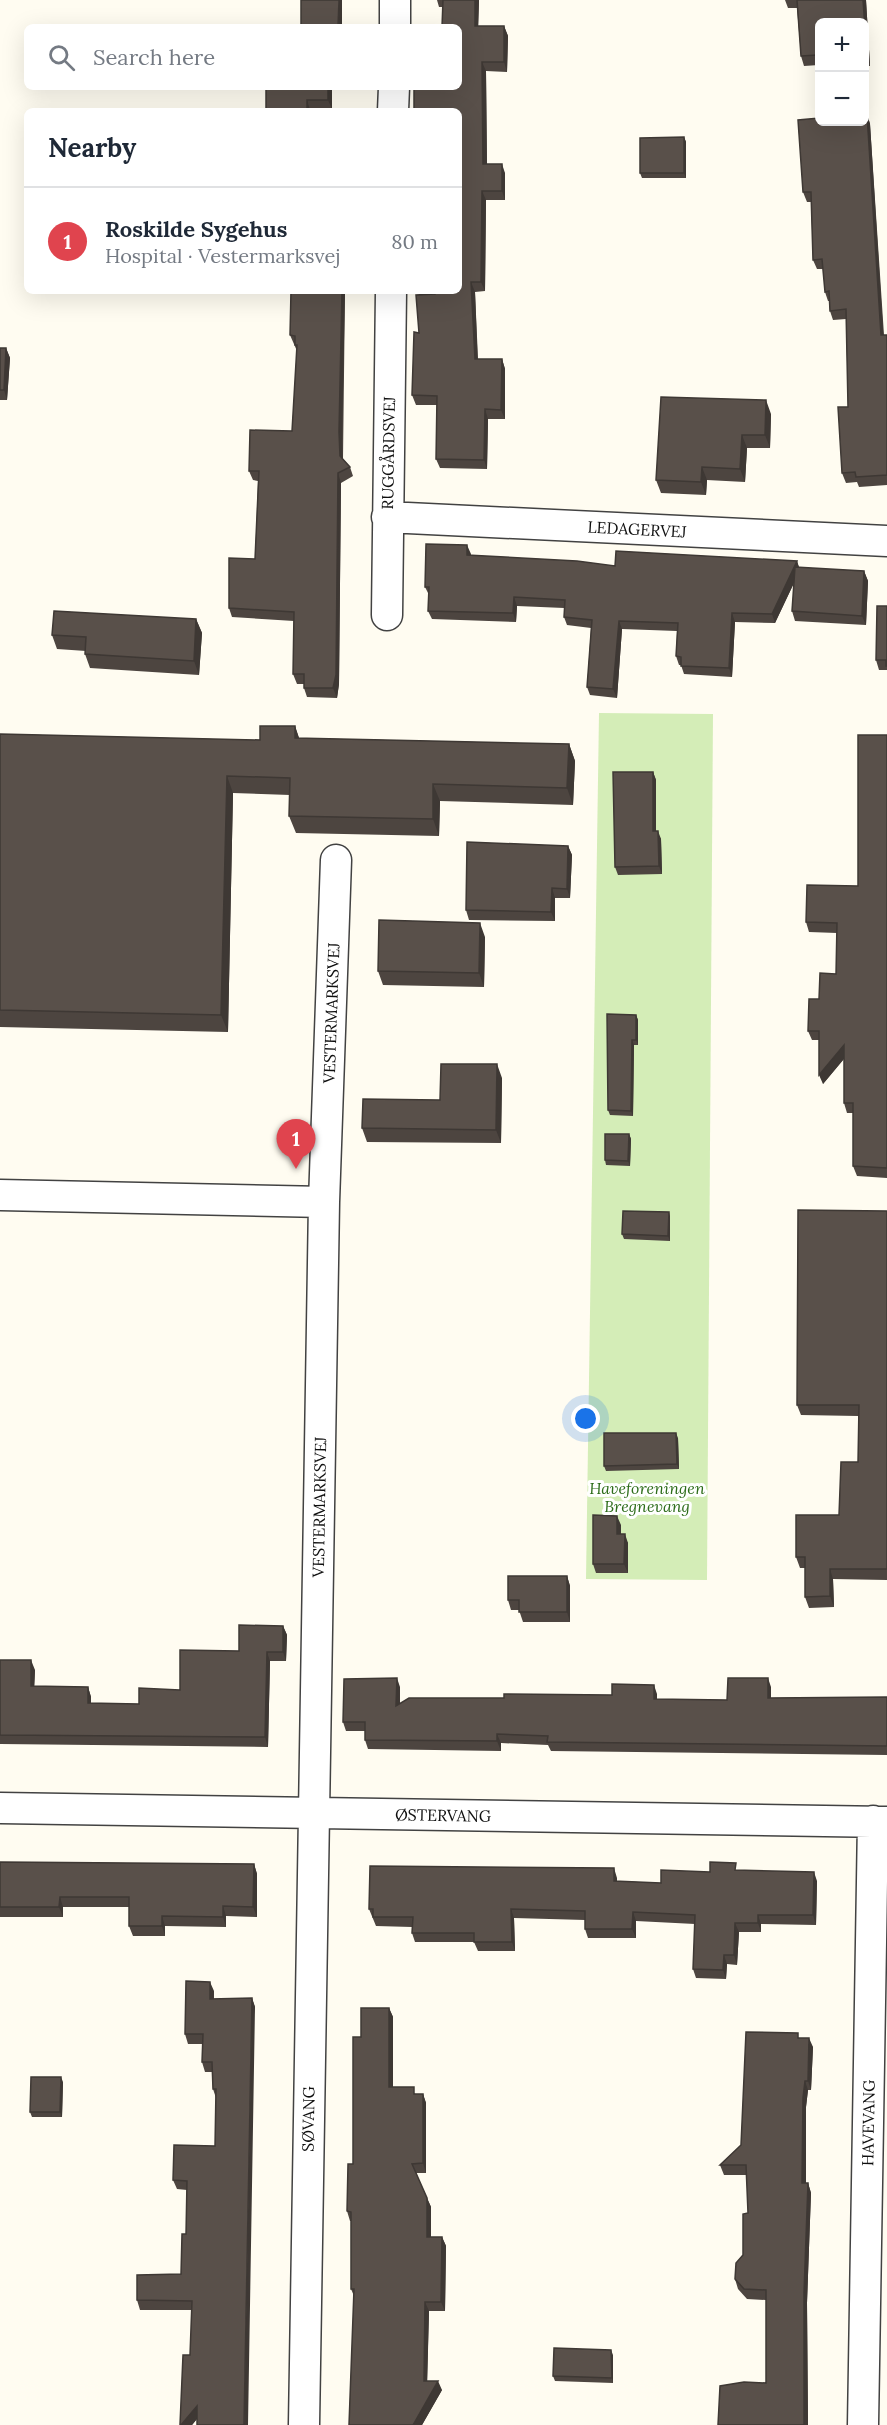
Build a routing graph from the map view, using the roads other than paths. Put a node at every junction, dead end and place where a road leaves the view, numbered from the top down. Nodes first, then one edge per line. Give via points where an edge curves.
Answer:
1 (395, 0) edge
2 (395, 24) edge
3 (394, 90) edge
4 (393, 108) edge
5 (391, 294) edge
6 (387, 517) junction
7 (887, 541) edge
8 (387, 615) dead end
9 (336, 860) dead end
10 (0, 1195) edge
11 (324, 1202) junction
12 (0, 1808) edge
13 (313, 1813) junction
14 (880, 1821) edge
15 (304, 2425) edge
16 (862, 2425) edge

1 - 2 street
3 - 4 street
5 - 6 street, RUGGÅRDSVEJ
6 - 7 street, LEDAGERVEJ
6 - 8 street, RUGGÅRDSVEJ
9 - 11 street, VESTERMARKSVEJ
10 - 11 street
11 - 13 street, VESTERMARKSVEJ
12 - 13 street, ØSTERVANG
13 - 14 street, ØSTERVANG
13 - 15 street, SØVANG
14 - 16 street, HAVEVANG

